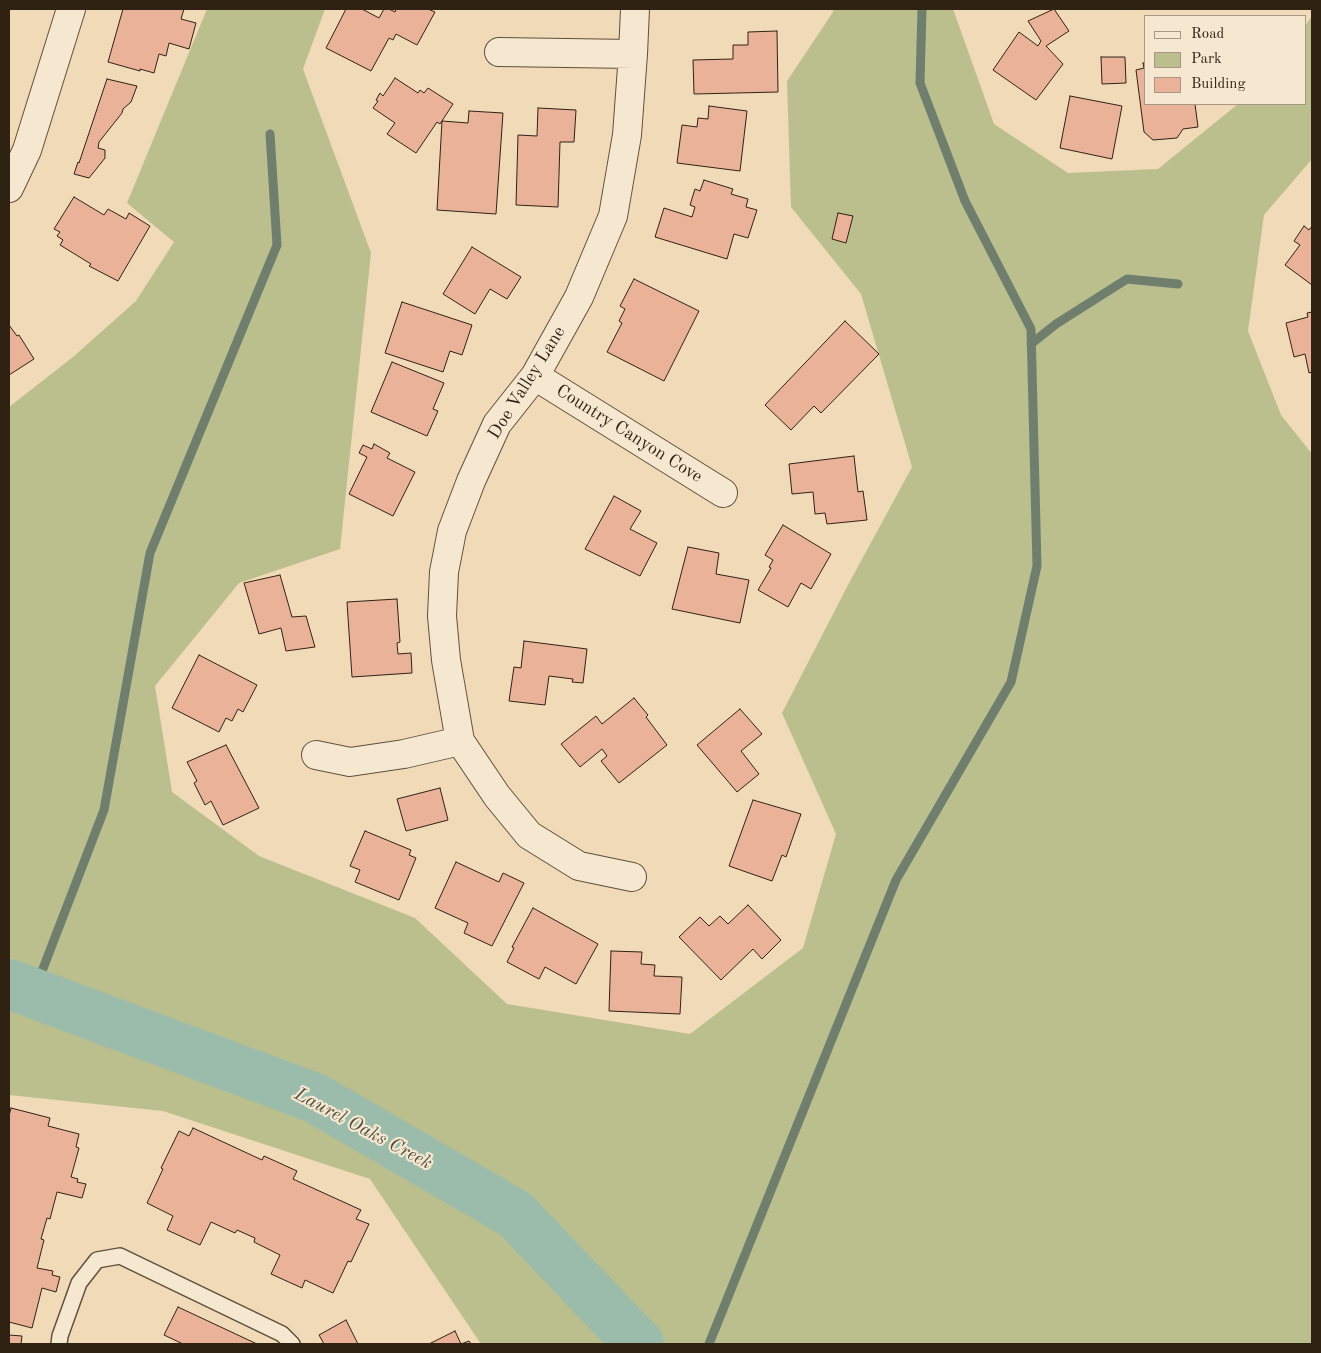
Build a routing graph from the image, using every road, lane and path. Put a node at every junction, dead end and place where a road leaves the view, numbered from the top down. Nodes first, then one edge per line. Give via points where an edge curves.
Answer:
1 (71, 9) edge
2 (635, 9) edge
3 (499, 52) dead end
4 (633, 54) junction
5 (9, 188) edge
6 (535, 376) junction
7 (723, 493) dead end
8 (460, 741) junction
9 (316, 755) dead end
10 (632, 877) dead end
11 (59, 1344) edge
12 (292, 1344) edge

1 - 5 street via 27,150
2 - 4 street, Doe Valley Lane
3 - 4 street
4 - 6 street, Doe Valley Lane via 627,135 613,216 579,298
6 - 7 street, Country Canyon Cove
6 - 8 street, Doe Valley Lane via 498,424 452,531 444,572 442,616
8 - 9 street via 350,762
8 - 10 street, Doe Valley Lane via 497,796 529,835 579,866
11 - 12 lane via 79,1283 96,1260 120,1256 282,1334

